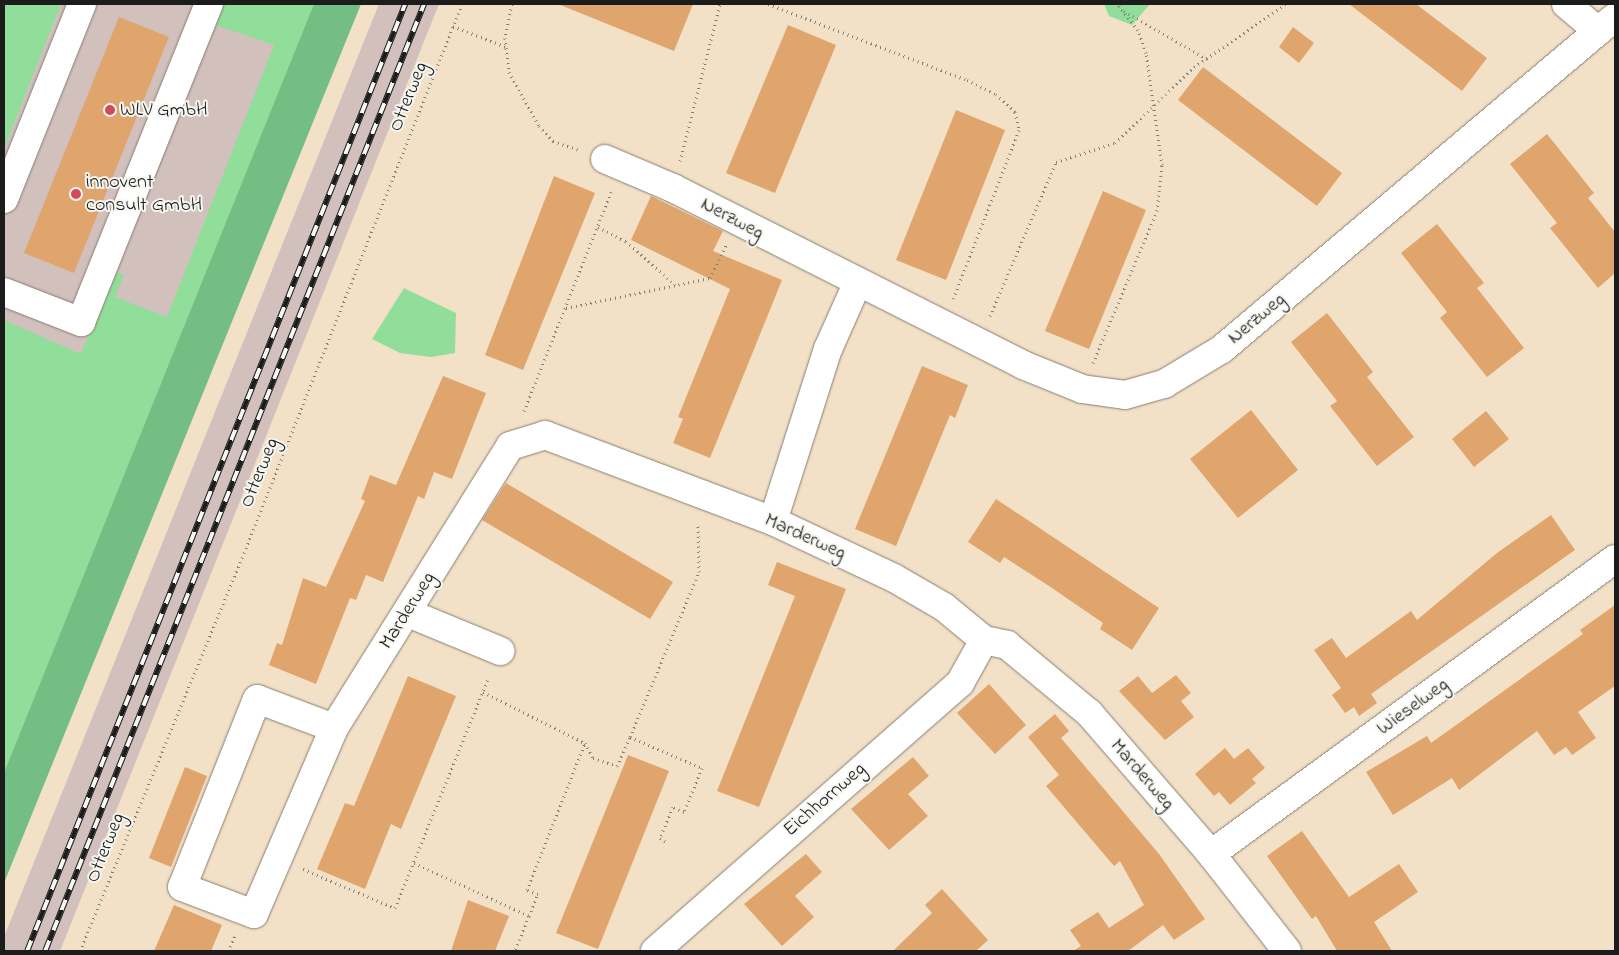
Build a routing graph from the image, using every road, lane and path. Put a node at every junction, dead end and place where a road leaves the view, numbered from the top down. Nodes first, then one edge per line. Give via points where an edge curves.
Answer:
1 (82, 4) edge
2 (209, 4) edge
3 (462, 4) edge
4 (512, 4) edge
5 (720, 4) edge
6 (768, 4) edge
7 (1118, 4) edge
8 (1286, 4) edge
9 (1566, 4) edge
10 (1121, 10) junction
11 (1606, 24) edge
12 (453, 26) junction
13 (506, 48) junction
14 (1207, 59) junction
15 (1154, 103) junction
16 (613, 163) junction
17 (673, 188) junction
18 (4, 199) edge
19 (737, 222) junction
20 (598, 227) junction
21 (857, 284) junction
22 (675, 285) junction
23 (4, 292) edge
24 (565, 308) junction
25 (942, 322) junction
26 (976, 342) junction
27 (1082, 389) junction
28 (510, 446) junction
29 (708, 496) junction
30 (773, 521) junction
31 (1615, 559) edge
32 (408, 613) junction
33 (984, 640) junction
34 (500, 651) joint
35 (482, 692) junction
36 (334, 728) junction
37 (630, 737) junction
38 (585, 743) junction
39 (665, 840) dead end
40 (1211, 854) junction
41 (414, 863) junction
42 (294, 865) dead end
43 (529, 916) junction
44 (238, 929) dead end
45 (80, 951) edge
46 (228, 951) edge
47 (515, 951) edge
48 (654, 951) edge
49 (1287, 951) edge

1 - 18 street
2 - 23 street via 81,322
3 - 12 path, Otterweg
4 - 13 path
5 - 17 path
6 - 25 path via 967,80 996,94 1015,112 1019,130
7 - 10 path
8 - 14 path
9 - 11 street, Nerzweg
10 - 14 path
10 - 15 path via 1138,30
11 - 27 street, Nerzweg via 1222,350 1164,384 1125,395
12 - 13 path
12 - 45 path, Otterweg via 244,553
13 - 16 path via 509,72 539,126 553,141
14 - 15 path
15 - 26 path via 1115,143 1056,162
15 - 27 path via 1162,166 1156,211
16 - 17 street, Nerzweg
16 - 20 path
17 - 19 street, Nerzweg
19 - 21 street, Nerzweg
19 - 22 path via 710,278
20 - 22 path via 626,241
20 - 24 path
21 - 25 street, Nerzweg
21 - 30 street via 828,349
22 - 24 path
24 - 28 path
25 - 26 street, Nerzweg
26 - 27 street, Nerzweg
28 - 29 street, Marderweg via 545,435
28 - 32 street, Marderweg
29 - 30 street, Marderweg
29 - 37 path via 698,521 699,572
30 - 33 street, Marderweg via 894,578 944,607
31 - 40 street, Wieselweg
32 - 34 street
32 - 36 street, Marderweg
33 - 40 street, Marderweg via 1007,645 1089,713
33 - 48 street, Eichhornweg via 960,684
34 - 35 path
35 - 38 path
35 - 41 path
36 - 36 street, Marderweg via 254,914 182,887 257,699
37 - 38 path via 618,766 592,758
37 - 39 path via 702,768 684,812 673,807 660,838
38 - 43 path via 527,890 538,894
40 - 49 street, Marderweg
41 - 42 path via 395,908
41 - 43 path
43 - 47 path
44 - 46 path

